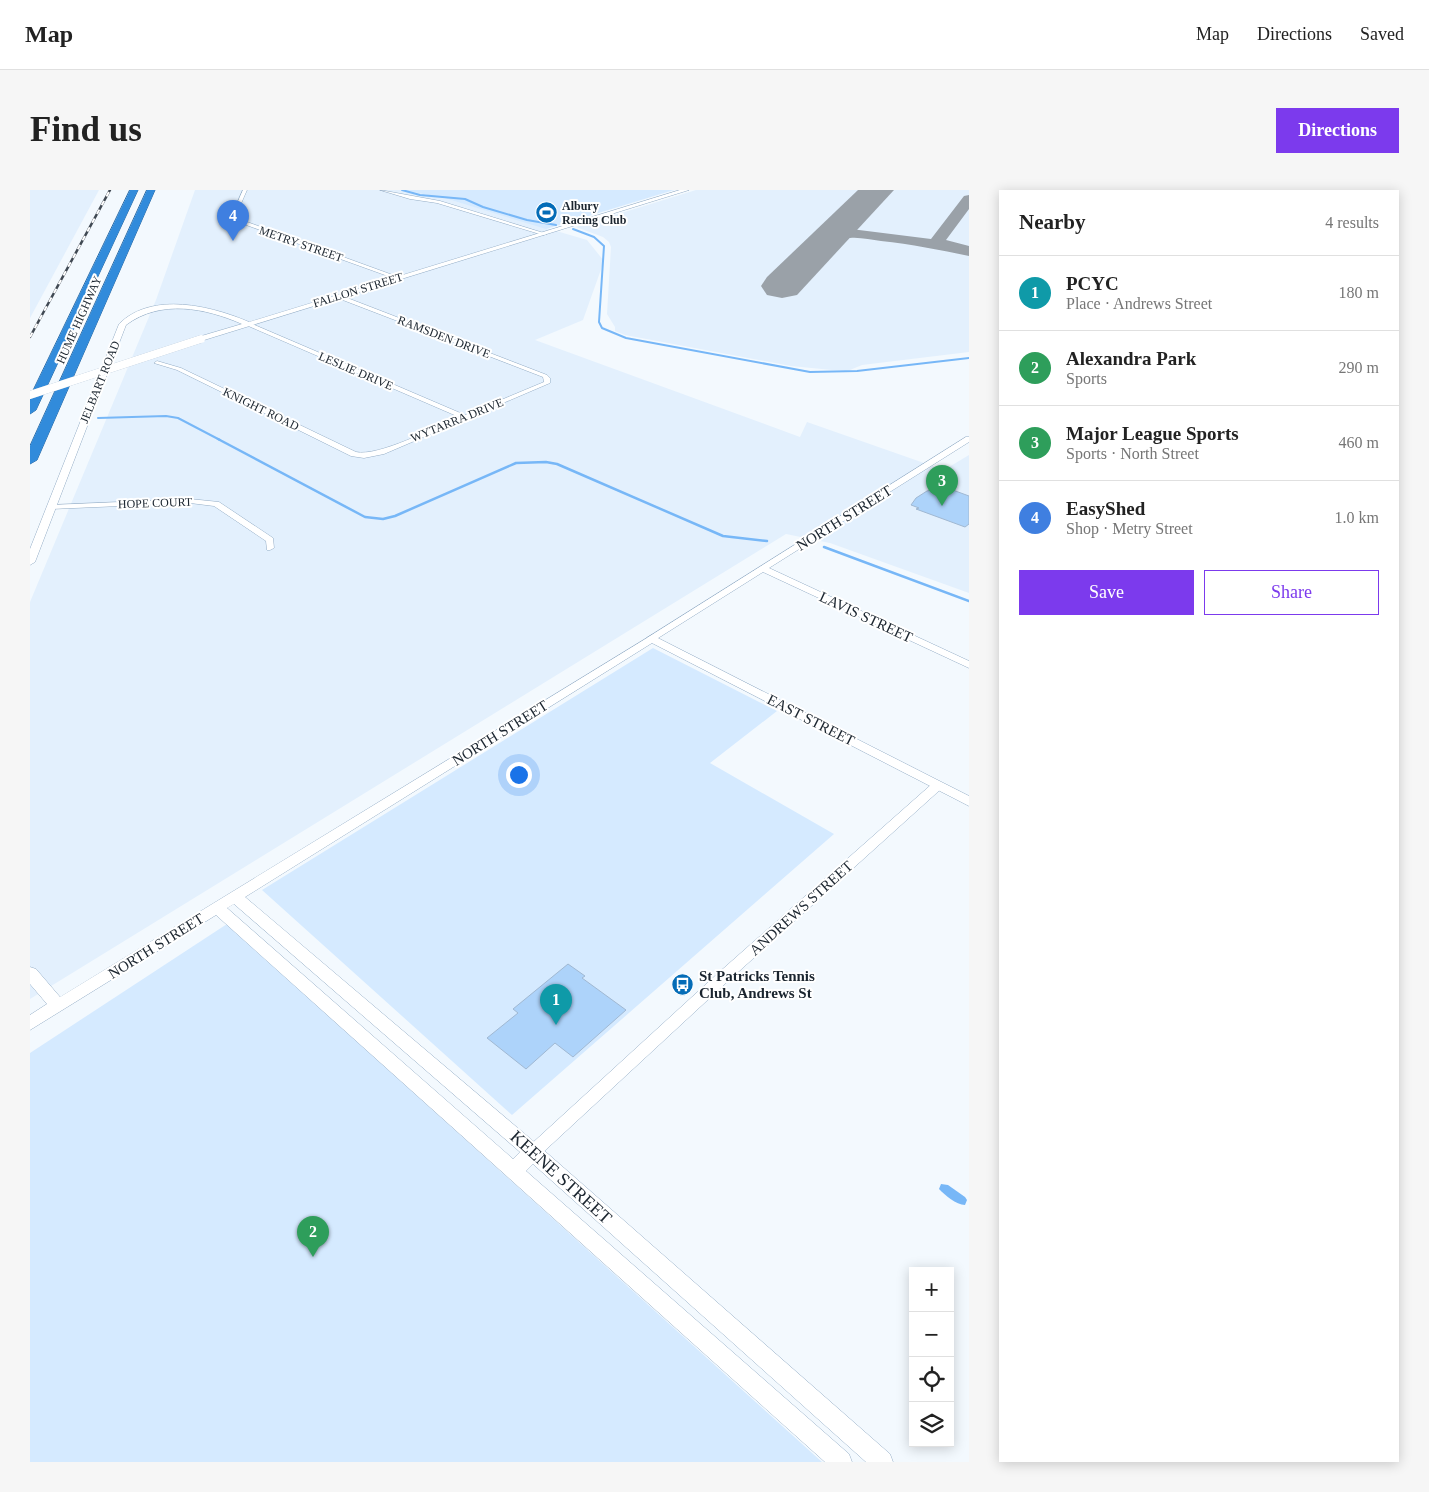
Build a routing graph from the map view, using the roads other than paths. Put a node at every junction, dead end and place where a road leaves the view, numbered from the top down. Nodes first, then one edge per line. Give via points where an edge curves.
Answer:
1 (134, 190) edge
2 (151, 190) edge
3 (245, 190) edge
4 (382, 190) edge
5 (686, 190) edge
6 (545, 234) junction
7 (398, 278) junction
8 (337, 296) junction
9 (248, 324) junction
10 (157, 363) dead end
11 (548, 381) joint
12 (30, 395) edge
13 (30, 410) edge
14 (464, 417) junction
15 (969, 439) edge
16 (364, 456) joint
17 (30, 460) edge
18 (51, 507) junction
19 (270, 548) dead end
20 (30, 562) edge
21 (764, 569) junction
22 (652, 638) junction
23 (969, 666) edge
24 (937, 786) junction
25 (969, 802) edge
26 (234, 897) junction
27 (217, 908) junction
28 (30, 974) edge
29 (58, 1006) junction
30 (30, 1023) edge
31 (533, 1152) junction
32 (513, 1171) junction
33 (840, 1462) edge
34 (882, 1462) edge

1 - 13 highway, HUME HIGHWAY
2 - 17 highway, HUME HIGHWAY
3 - 7 street, METRY STREET via 234,215 238,220
4 - 6 street via 438,202
5 - 6 street, FALLON STREET
6 - 7 street, FALLON STREET
7 - 8 street, FALLON STREET
8 - 9 street, FALLON STREET
8 - 11 street, RAMSDEN DRIVE via 545,376
9 - 12 street, FALLON STREET, bridge
9 - 14 street, LESLIE DRIVE
9 - 18 street, JELBART ROAD via 212,310 194,307 154,310 127,321
10 - 16 street, KNIGHT ROAD via 178,369
11 - 14 street, WYTARRA DRIVE
14 - 16 street, WYTARRA DRIVE
15 - 21 street, NORTH STREET
18 - 19 street, HOPE COURT via 190,501 216,504 270,540
18 - 20 street, JELBART ROAD
21 - 22 street, NORTH STREET
21 - 23 street, LAVIS STREET
22 - 24 street, EAST STREET
22 - 26 street, NORTH STREET
24 - 25 street, EAST STREET
24 - 31 street, ANDREWS STREET
26 - 27 street, NORTH STREET
26 - 31 street, KEENE STREET
27 - 29 street, NORTH STREET
27 - 32 street, KEENE STREET
28 - 29 street
29 - 30 street, NORTH STREET
31 - 32 street
31 - 34 street, KEENE STREET
32 - 33 street, KEENE STREET

